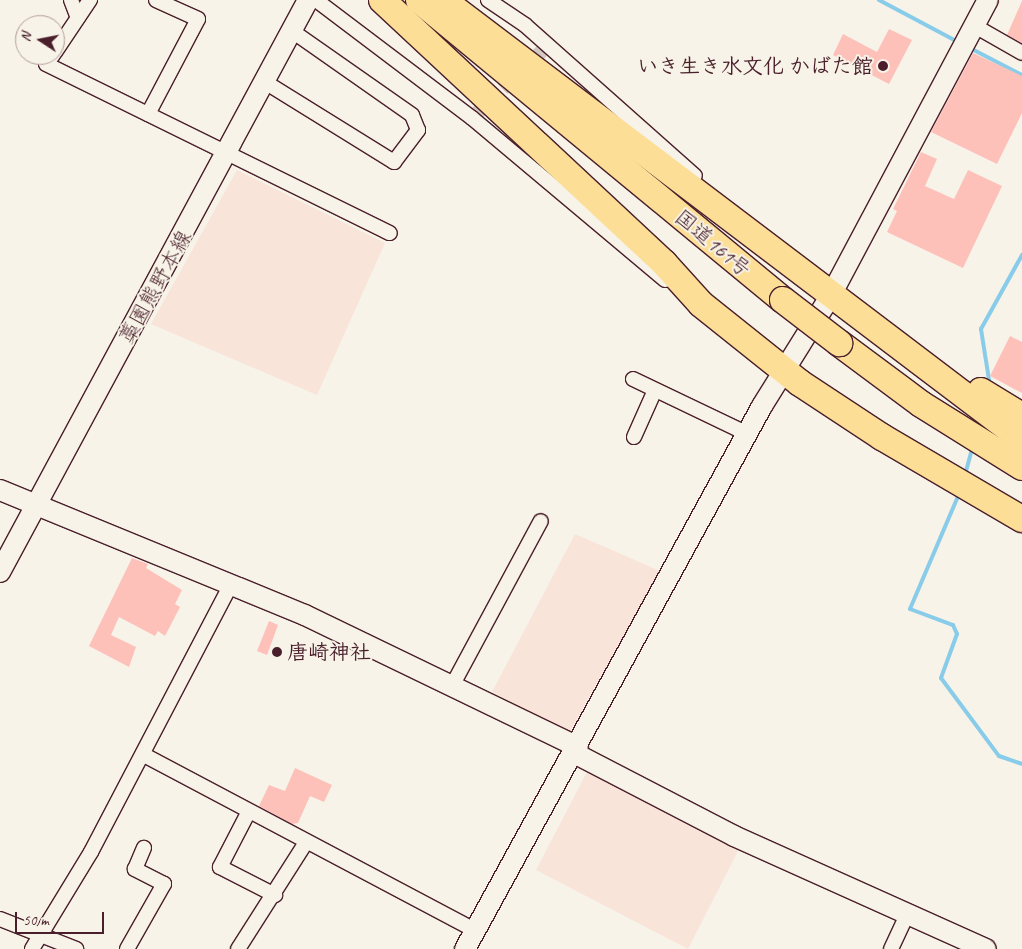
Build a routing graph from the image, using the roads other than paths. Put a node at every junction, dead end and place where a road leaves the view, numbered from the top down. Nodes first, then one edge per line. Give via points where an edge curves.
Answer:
1 (70, 0) edge
2 (90, 0) edge
3 (156, 0) edge
4 (308, 0) edge
5 (316, 0) edge
6 (382, 0) edge
7 (419, 0) edge
8 (443, 0) edge
9 (488, 0) edge
10 (988, 0) edge
11 (78, 18) junction
12 (292, 31) junction
13 (65, 37) edge
14 (966, 38) junction
15 (1022, 53) edge
16 (48, 65) edge
17 (265, 82) junction
18 (148, 114) junction
19 (228, 153) junction
20 (729, 221) junction
21 (390, 232) dead end
22 (831, 295) junction
23 (701, 304) junction
24 (787, 370) junction
25 (633, 379) dead end
26 (655, 390) junction
27 (985, 403) junction
28 (1022, 416) edge
29 (748, 434) junction
30 (634, 438) dead end
31 (1022, 439) edge
32 (1022, 467) edge
33 (0, 490) edge
34 (961, 493) junction
35 (36, 505) junction
36 (1022, 518) edge
37 (541, 521) dead end
38 (1022, 538) edge
39 (0, 572) edge
40 (230, 586) junction
41 (452, 686) junction
42 (576, 750) junction
43 (144, 755) junction
44 (248, 813) junction
45 (305, 844) junction
46 (144, 848) dead end
47 (274, 895) junction
48 (907, 914) junction
49 (0, 919) edge
50 (475, 930) junction
51 (35, 943) edge
52 (76, 949) edge
53 (127, 949) edge
54 (238, 949) edge
55 (465, 949) edge
56 (891, 949) edge
57 (986, 949) edge

1 - 11 street
2 - 11 street
3 - 18 street via 198,19
4 - 12 street, 藁園熊野本線
5 - 23 street via 472,118 659,276
6 - 23 highway via 664,264
7 - 32 highway, 国道161号, bridge via 838,343
8 - 20 highway
9 - 20 street via 525,25 731,208
10 - 14 street
11 - 13 street
12 - 17 street, 藁園熊野本線
12 - 17 street via 412,115 418,130 394,162
14 - 15 street
14 - 22 street
16 - 18 street
17 - 19 street, 藁園熊野本線
18 - 19 street
19 - 21 street
19 - 35 street, 藁園熊野本線
20 - 22 highway
22 - 24 street
22 - 27 highway
23 - 24 highway
24 - 29 street
24 - 34 highway via 882,437 885,453
25 - 26 street
26 - 29 street
26 - 30 street
27 - 28 highway
27 - 31 highway
29 - 42 street
33 - 35 street
34 - 36 highway
34 - 38 highway
35 - 39 street, 藁園熊野本線
35 - 40 street
37 - 41 street
40 - 41 street via 305,615
40 - 43 street
41 - 42 street
42 - 48 street via 734,836
42 - 50 street
43 - 44 street via 175,768
43 - 51 street
44 - 45 street
44 - 47 street via 220,867
45 - 47 street
45 - 50 street
46 - 53 street via 135,869 164,884
47 - 54 street
48 - 56 street
48 - 57 street
49 - 51 street
50 - 55 street
51 - 52 street

